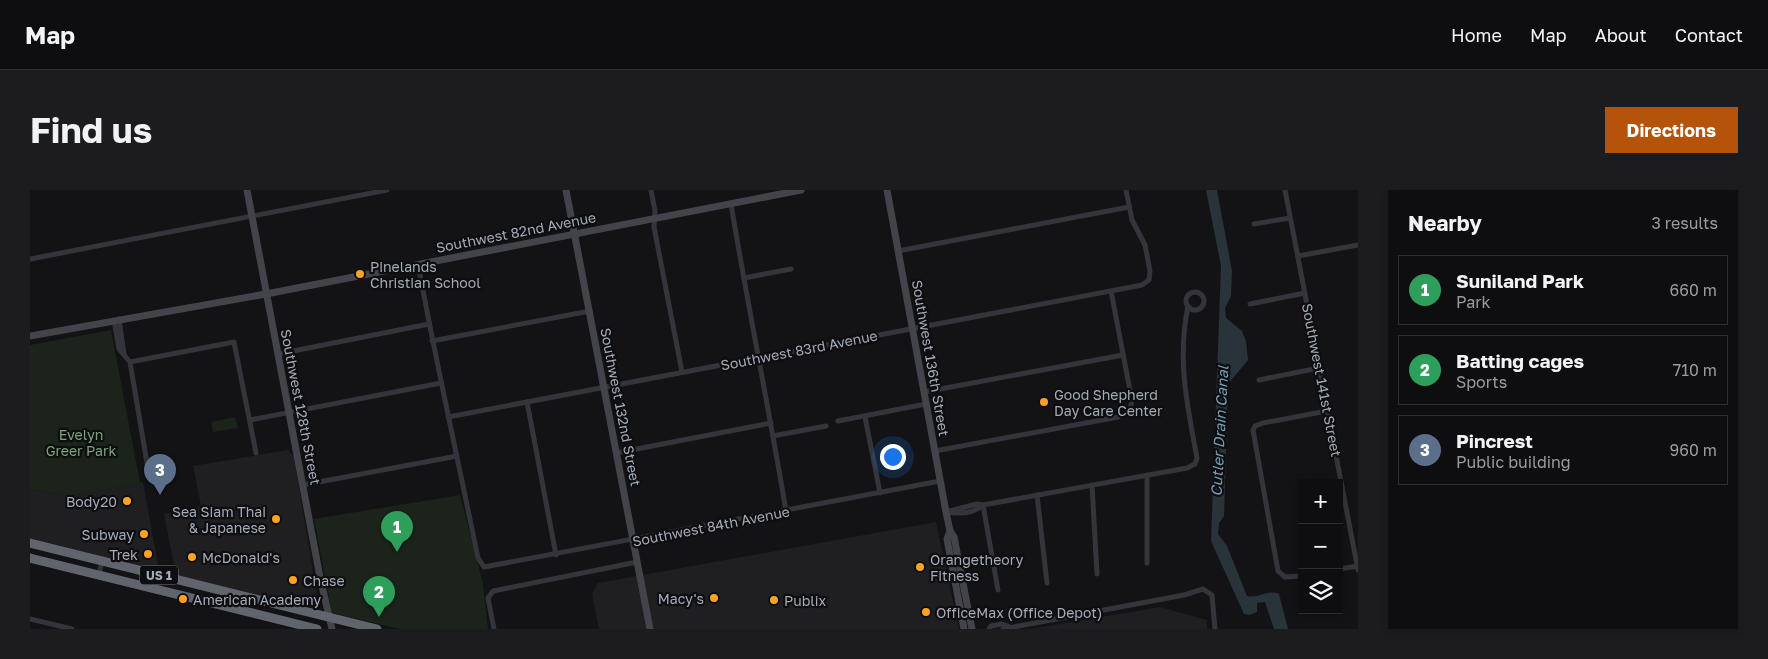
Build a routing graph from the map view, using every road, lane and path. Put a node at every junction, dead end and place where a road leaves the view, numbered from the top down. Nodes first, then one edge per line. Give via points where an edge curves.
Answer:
1 (247, 190) edge
2 (388, 190) edge
3 (566, 190) edge
4 (651, 190) edge
5 (797, 190) edge
6 (887, 190) edge
7 (1126, 190) edge
8 (1285, 190) edge
9 (731, 204) junction
10 (1129, 207) junction
11 (252, 216) junction
12 (655, 218) junction
13 (1290, 218) junction
14 (1254, 224) dead end
15 (575, 234) junction
16 (1358, 245) edge
17 (898, 251) junction
18 (1298, 256) junction
19 (30, 259) edge
20 (418, 264) junction
21 (791, 268) dead end
22 (744, 278) junction
23 (1111, 291) junction
24 (1305, 293) junction
25 (266, 294) junction
26 (1250, 304) dead end
27 (1188, 306) dead end
28 (590, 311) junction
29 (116, 320) junction
30 (429, 324) junction
31 (912, 328) junction
32 (30, 336) edge
33 (432, 341) junction
34 (278, 354) junction
35 (1123, 355) junction
36 (757, 358) junction
37 (130, 362) junction
38 (1319, 368) junction
39 (682, 372) junction
40 (1259, 380) dead end
41 (440, 383) junction
42 (604, 387) junction
43 (924, 392) junction
44 (527, 402) junction
45 (926, 404) junction
46 (1327, 411) junction
47 (289, 412) junction
48 (865, 416) junction
49 (448, 417) junction
50 (250, 420) junction
51 (838, 422) dead end
52 (771, 423) junction
53 (826, 426) dead end
54 (773, 436) junction
55 (935, 451) junction
56 (256, 453) dead end
57 (616, 453) junction
58 (457, 456) junction
59 (150, 475) dead end
60 (1147, 475) junction
61 (940, 481) junction
62 (303, 485) junction
63 (1092, 485) junction
64 (880, 492) junction
65 (1037, 495) junction
66 (984, 505) junction
67 (786, 511) junction
68 (946, 512) junction
69 (950, 531) junction
70 (633, 540) junction
71 (30, 543) edge
72 (556, 556) junction
73 (30, 558) edge
74 (102, 561) junction
75 (637, 562) junction
76 (1147, 562) dead end
77 (1358, 567) edge
78 (1343, 569) edge
79 (1097, 574) dead end
80 (99, 575) junction
81 (1298, 577) edge
82 (1047, 583) dead end
83 (216, 589) junction
84 (998, 590) dead end
85 (212, 603) junction
86 (329, 617) junction
87 (30, 619) edge
88 (1005, 628) edge
89 (72, 629) edge
90 (317, 629) edge
91 (332, 629) edge
92 (377, 629) edge
93 (494, 629) edge
94 (650, 629) edge
95 (964, 629) edge
96 (972, 629) edge
97 (989, 629) edge
98 (1215, 629) edge

1 - 11 street, Southwest 128th Street
2 - 11 street
3 - 15 street, Southwest 132nd Street
4 - 12 street
5 - 9 street, Southwest 82nd Avenue
6 - 17 street, Southwest 136th Street
7 - 10 street
8 - 13 street, Southwest 141st Street
9 - 12 street, Southwest 82nd Avenue
9 - 22 street
10 - 17 street
10 - 23 street, Southwest 83rd Avenue via 1145,245 1149,280 1142,286
11 - 19 street
11 - 25 street, Southwest 128th Street
12 - 15 street, Southwest 82nd Avenue
12 - 39 street via 654,227
13 - 14 street
13 - 18 street, Southwest 141st Street
15 - 20 street, Southwest 82nd Avenue
15 - 28 street, Southwest 132nd Street
16 - 18 street
17 - 31 street, Southwest 136th Street
18 - 24 street, Southwest 141st Street
20 - 25 street, Southwest 82nd Avenue
20 - 30 street
21 - 22 street
22 - 36 street
23 - 31 street, Southwest 83rd Avenue
23 - 35 street
24 - 26 street
24 - 38 street, Southwest 141st Street
25 - 29 street, Southwest 82nd Avenue
25 - 34 street, Southwest 128th Street
27 - 60 street via 1183,381 1196,462 1189,468
28 - 33 street
28 - 42 street, Southwest 132nd Street
29 - 32 street, Southwest 82nd Avenue
29 - 37 street via 119,349
30 - 33 street
30 - 34 street
31 - 36 street, Southwest 83rd Avenue
31 - 43 street, Southwest 136th Street
33 - 41 street
34 - 47 street, Southwest 128th Street
35 - 43 street
35 - 55 street via 1132,401 1129,412 1118,417
36 - 39 street, Southwest 83rd Avenue
36 - 52 street
37 - 50 street via 234,342
37 - 59 street
38 - 40 street
38 - 46 street, Southwest 141st Street
39 - 42 street, Southwest 83rd Avenue
41 - 47 street
41 - 49 street
42 - 44 street, Southwest 83rd Avenue
42 - 57 street, Southwest 132nd Street
43 - 45 street, Southwest 136th Street
44 - 49 street, Southwest 83rd Avenue
44 - 72 street
45 - 48 street
45 - 55 street, Southwest 136th Street
46 - 77 street, Southwest 141st Street
46 - 81 street via 1263,423 1254,428 1253,438 1278,569 1282,576
47 - 50 street
47 - 62 street, Southwest 128th Street
48 - 51 street
48 - 64 street
49 - 58 street
50 - 56 street
52 - 54 street
52 - 57 street
53 - 54 street
54 - 67 street
55 - 61 street, Southwest 136th Street
57 - 70 street, Southwest 132nd Street
58 - 62 street
58 - 72 street, Southwest 84th Avenue via 481,566 491,568
60 - 63 street
60 - 76 street
61 - 64 street, Southwest 84th Avenue
61 - 68 street, Southwest 136th Street
62 - 86 street, Southwest 128th Street
63 - 65 street
63 - 79 street
64 - 67 street, Southwest 84th Avenue
65 - 66 street
65 - 82 street
66 - 68 street via 978,510 957,514
66 - 84 street
67 - 70 street, Southwest 84th Avenue
68 - 69 street, Southwest 136th Street
69 - 95 street, Southwest 136th Street via 947,539
69 - 96 street, Southwest 136th Street via 954,537
70 - 72 street, Southwest 84th Avenue
70 - 75 street, Southwest 132nd Street
71 - 74 highway, US 1
73 - 80 highway, US 1
74 - 80 street
74 - 83 highway, US 1
75 - 93 street via 495,590 488,600
75 - 94 street, Southwest 132nd Street
77 - 78 street
80 - 85 highway, US 1
83 - 85 highway
83 - 86 highway, US 1
85 - 90 highway, US 1
86 - 91 street, Southwest 128th Street
86 - 92 highway, US 1
87 - 89 street
88 - 97 street via 1002,624
88 - 98 street via 1203,589 1212,595

